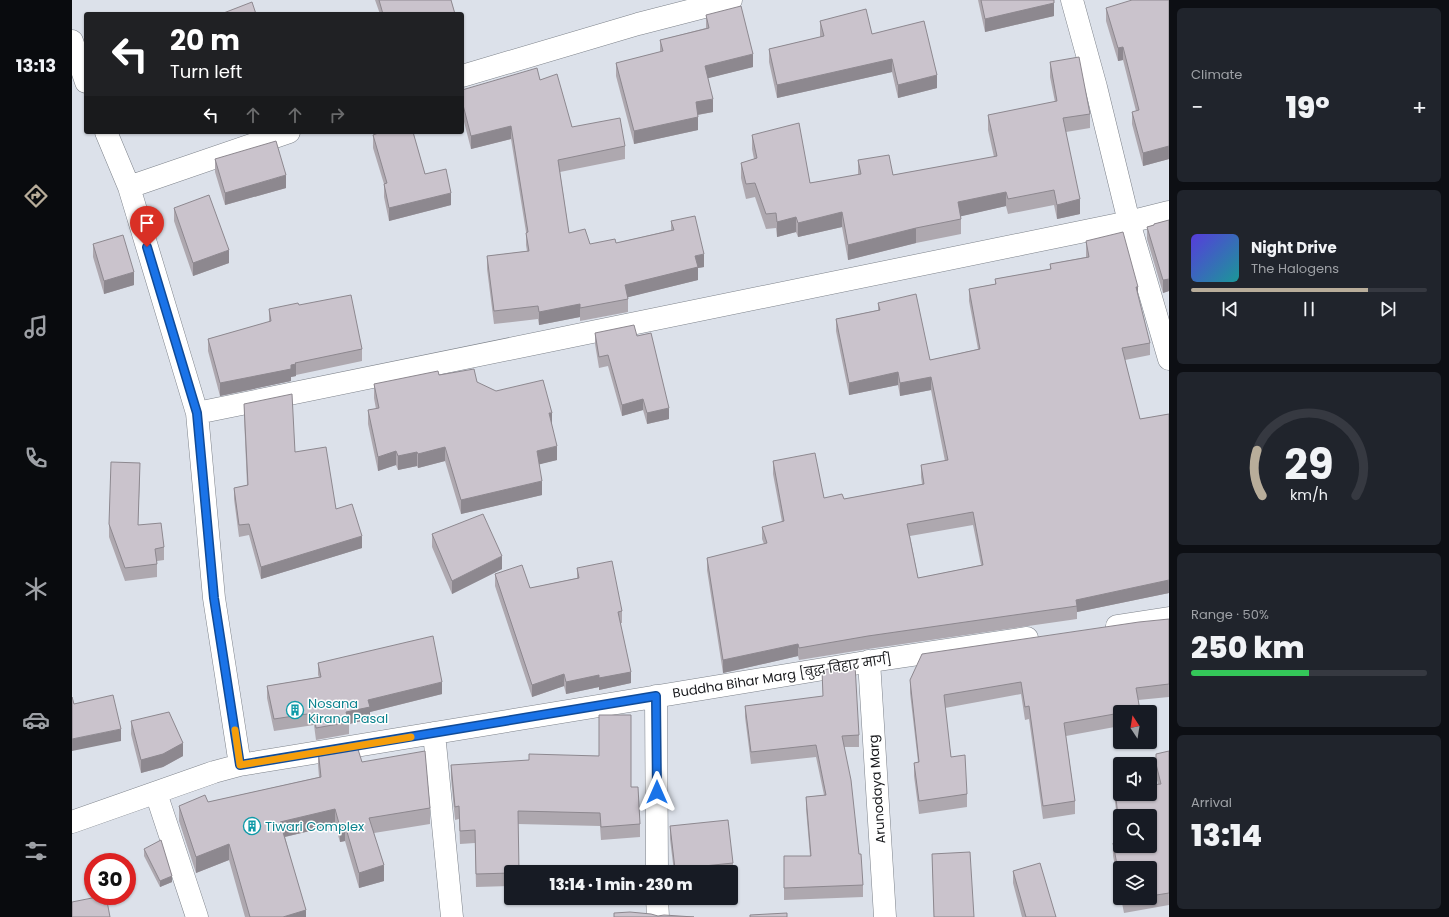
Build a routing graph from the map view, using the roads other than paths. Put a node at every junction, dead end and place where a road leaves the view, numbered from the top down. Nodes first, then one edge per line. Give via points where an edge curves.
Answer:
1 (732, 0) edge
2 (1072, 0) edge
3 (72, 41) edge
4 (464, 75) edge
5 (84, 76) edge
6 (107, 134) edge
7 (283, 134) edge
8 (129, 187) junction
9 (1169, 212) edge
10 (1129, 222) junction
11 (1169, 359) edge
12 (197, 413) junction
13 (1169, 618) edge
14 (1099, 628) edge
15 (1044, 636) edge
16 (869, 661) junction
17 (656, 696) junction
18 (434, 733) junction
19 (240, 765) junction
20 (156, 793) junction
21 (72, 822) edge
22 (657, 865) edge
23 (658, 905) edge
24 (197, 917) edge
25 (452, 917) edge
26 (658, 917) edge
27 (885, 917) edge

1 - 4 street via 638,24
2 - 10 street
3 - 5 street
6 - 8 street
7 - 8 street
8 - 12 street
9 - 10 street
10 - 11 street
10 - 12 street
12 - 19 street via 214,598
13 - 14 street
15 - 16 street, Buddha Bihar Marg [बुद्ध विहार मार्ग]
16 - 17 street, Buddha Bihar Marg [बुद्ध विहार मार्ग]
16 - 27 street, Arunodaya Marg
17 - 18 street, Buddha Bihar Marg [बुद्ध विहार मार्ग]
17 - 22 street
18 - 19 street, Buddha Bihar Marg [बुद्ध विहार मार्ग]
18 - 25 street
19 - 20 street, Buddha Bihar Marg [बुद्ध विहार मार्ग]
20 - 21 street, Buddha Bihar Marg [बुद्ध विहार मार्ग]
20 - 24 street
23 - 26 street

